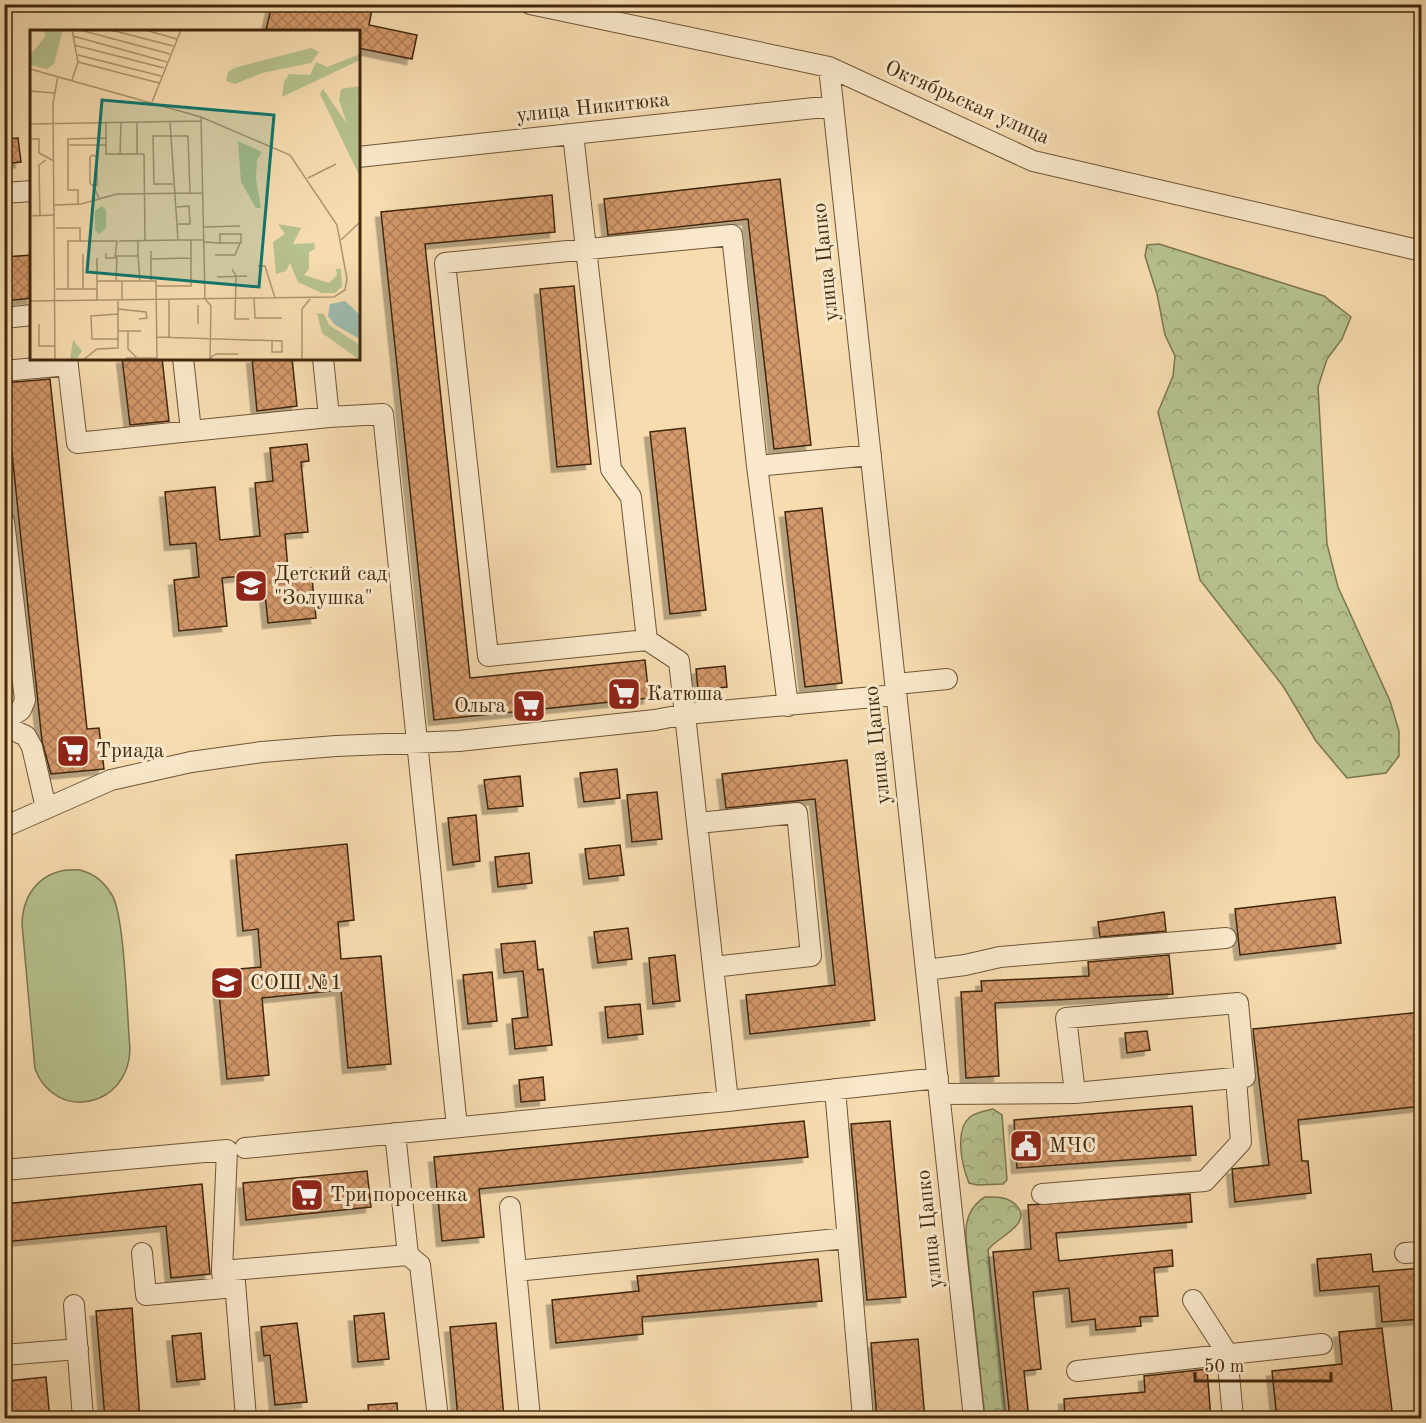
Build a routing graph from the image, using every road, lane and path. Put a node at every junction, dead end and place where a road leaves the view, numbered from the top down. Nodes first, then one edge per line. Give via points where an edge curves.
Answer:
1 (530, 4) edge
2 (829, 67) junction
3 (833, 106) junction
4 (573, 134) junction
5 (360, 156) edge
6 (30, 191) edge
7 (4, 194) edge
8 (587, 249) junction
9 (1422, 251) edge
10 (30, 315) edge
11 (4, 318) edge
12 (183, 360) edge
13 (323, 360) edge
14 (67, 362) edge
15 (4, 372) edge
16 (329, 417) junction
17 (191, 431) junction
18 (871, 455) junction
19 (757, 466) junction
20 (4, 521) edge
21 (647, 640) junction
22 (947, 679) dead end
23 (896, 690) junction
24 (788, 706) junction
25 (686, 714) junction
26 (4, 723) edge
27 (418, 742) junction
28 (46, 808) junction
29 (698, 823) junction
30 (4, 827) edge
31 (1226, 938) dead end
32 (713, 967) junction
33 (926, 970) junction
34 (1236, 1079) junction
35 (938, 1086) junction
36 (835, 1089) junction
37 (1075, 1094) junction
38 (728, 1101) junction
39 (457, 1127) junction
40 (395, 1133) junction
41 (245, 1148) dead end
42 (4, 1170) edge
43 (1042, 1194) dead end
44 (510, 1207) dead end
45 (847, 1238) junction
46 (142, 1253) dead end
47 (408, 1255) junction
48 (228, 1271) junction
49 (516, 1271) junction
50 (1193, 1300) dead end
51 (74, 1305) dead end
52 (1322, 1344) dead end
53 (78, 1349) junction
54 (1227, 1353) junction
55 (4, 1355) edge
56 (1077, 1371) dead end
57 (83, 1419) edge
58 (246, 1419) edge
59 (438, 1419) edge
60 (530, 1419) edge
61 (862, 1419) edge
62 (975, 1419) edge
63 (1233, 1419) edge

1 - 2 street, Октябрьская улица
2 - 3 street, улица Цапко
2 - 9 street, Октябрьская улица via 1033,161
3 - 4 street, улица Никитюка
3 - 18 street, улица Цапко
4 - 5 street, улица Никитюка
4 - 8 street
6 - 7 street
8 - 19 street via 732,235
8 - 21 street via 611,469 631,497
8 - 21 street via 445,263 488,656
10 - 11 street
12 - 17 street
13 - 16 street
14 - 15 street
14 - 17 street via 77,443
16 - 17 street
16 - 27 street via 384,414
18 - 19 street
18 - 23 street, улица Цапко
19 - 24 street
20 - 26 street via 25,700 21,710
21 - 25 street via 679,661
22 - 23 street
23 - 24 street
23 - 33 street, улица Цапко
24 - 25 street
25 - 27 street via 459,741
25 - 29 street
26 - 28 street via 27,736
27 - 28 street via 262,752 191,762 111,780
27 - 39 street
28 - 30 street
29 - 32 street
29 - 32 street via 797,813 811,956
31 - 33 street via 1000,957
32 - 38 street
33 - 35 street, улица Цапко
34 - 37 street
34 - 37 street via 1245,1077 1238,1003 1066,1018
34 - 43 street via 1241,1142 1205,1181
35 - 36 street
35 - 37 street
35 - 62 street, улица Цапко
36 - 38 street
36 - 45 street
38 - 39 street
39 - 40 street
40 - 41 street
40 - 47 street
42 - 48 street via 227,1150
44 - 49 street
45 - 49 street
45 - 61 street
46 - 48 street via 146,1295 224,1288
47 - 48 street
47 - 59 street via 420,1264
48 - 58 street
49 - 60 street
50 - 54 street
51 - 53 street
52 - 54 street
53 - 55 street
53 - 57 street
54 - 56 street
54 - 63 street

